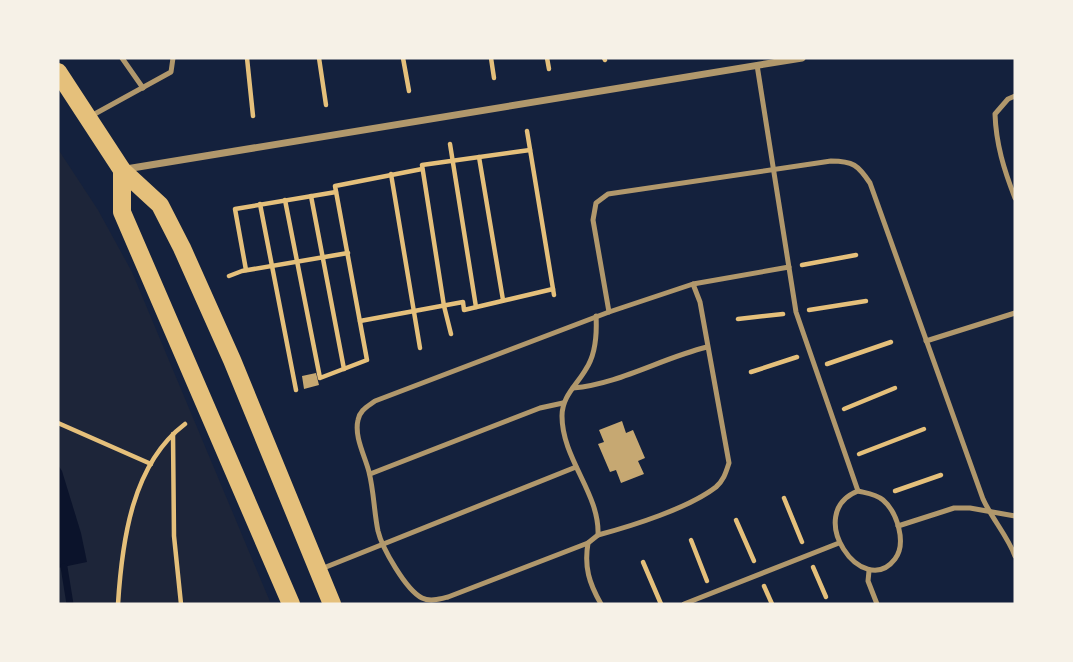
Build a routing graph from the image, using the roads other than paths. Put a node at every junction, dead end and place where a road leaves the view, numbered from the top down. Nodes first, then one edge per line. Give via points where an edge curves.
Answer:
1 (122, 58) edge
2 (173, 58) edge
3 (802, 58) edge
4 (757, 65) junction
5 (58, 72) edge
6 (143, 88) junction
7 (1015, 96) edge
8 (88, 117) junction
9 (122, 170) junction
10 (773, 170) junction
11 (1015, 198) edge
12 (789, 267) junction
13 (693, 284) junction
14 (609, 312) junction
15 (1015, 313) edge
16 (596, 316) junction
17 (926, 341) junction
18 (707, 347) junction
19 (573, 387) junction
20 (563, 403) junction
21 (576, 467) junction
22 (370, 474) junction
23 (858, 491) junction
24 (990, 513) junction
25 (1015, 516) edge
26 (898, 526) junction
27 (598, 535) junction
28 (839, 542) junction
29 (589, 543) junction
30 (382, 544) junction
31 (1015, 556) edge
32 (318, 570) junction
33 (869, 571) junction
34 (291, 604) edge
35 (332, 604) edge
36 (601, 604) edge
37 (684, 604) edge
38 (877, 604) edge

1 - 6 lane
2 - 6 lane via 171,72
3 - 4 street
4 - 9 street
4 - 10 lane
5 - 8 main road
6 - 8 lane
7 - 11 lane via 995,114 995,134
8 - 9 main road
9 - 32 main road via 160,205 182,248
9 - 34 main road via 122,212
10 - 12 lane
10 - 14 lane via 608,194 596,203 593,219
10 - 17 lane via 843,161 859,167 870,183
12 - 13 lane
12 - 23 lane via 796,312
13 - 14 lane
13 - 18 lane
14 - 16 lane
15 - 17 lane
16 - 19 lane via 593,351
16 - 22 lane via 368,406 357,422
17 - 24 lane
18 - 19 lane via 592,386
18 - 27 lane via 729,463 724,477 700,496
19 - 20 lane
20 - 21 lane via 562,419
20 - 22 lane
21 - 27 lane via 599,521
21 - 30 lane
22 - 30 lane
23 - 26 lane via 883,499
23 - 28 lane via 838,508 835,526
24 - 25 lane
24 - 26 lane via 954,508
24 - 31 lane
26 - 33 lane via 898,556 883,569
27 - 29 lane
28 - 33 lane via 857,565
28 - 37 lane
29 - 30 lane via 436,600 423,599 414,592
29 - 36 lane via 585,561
30 - 32 lane
32 - 35 main road
33 - 38 lane

